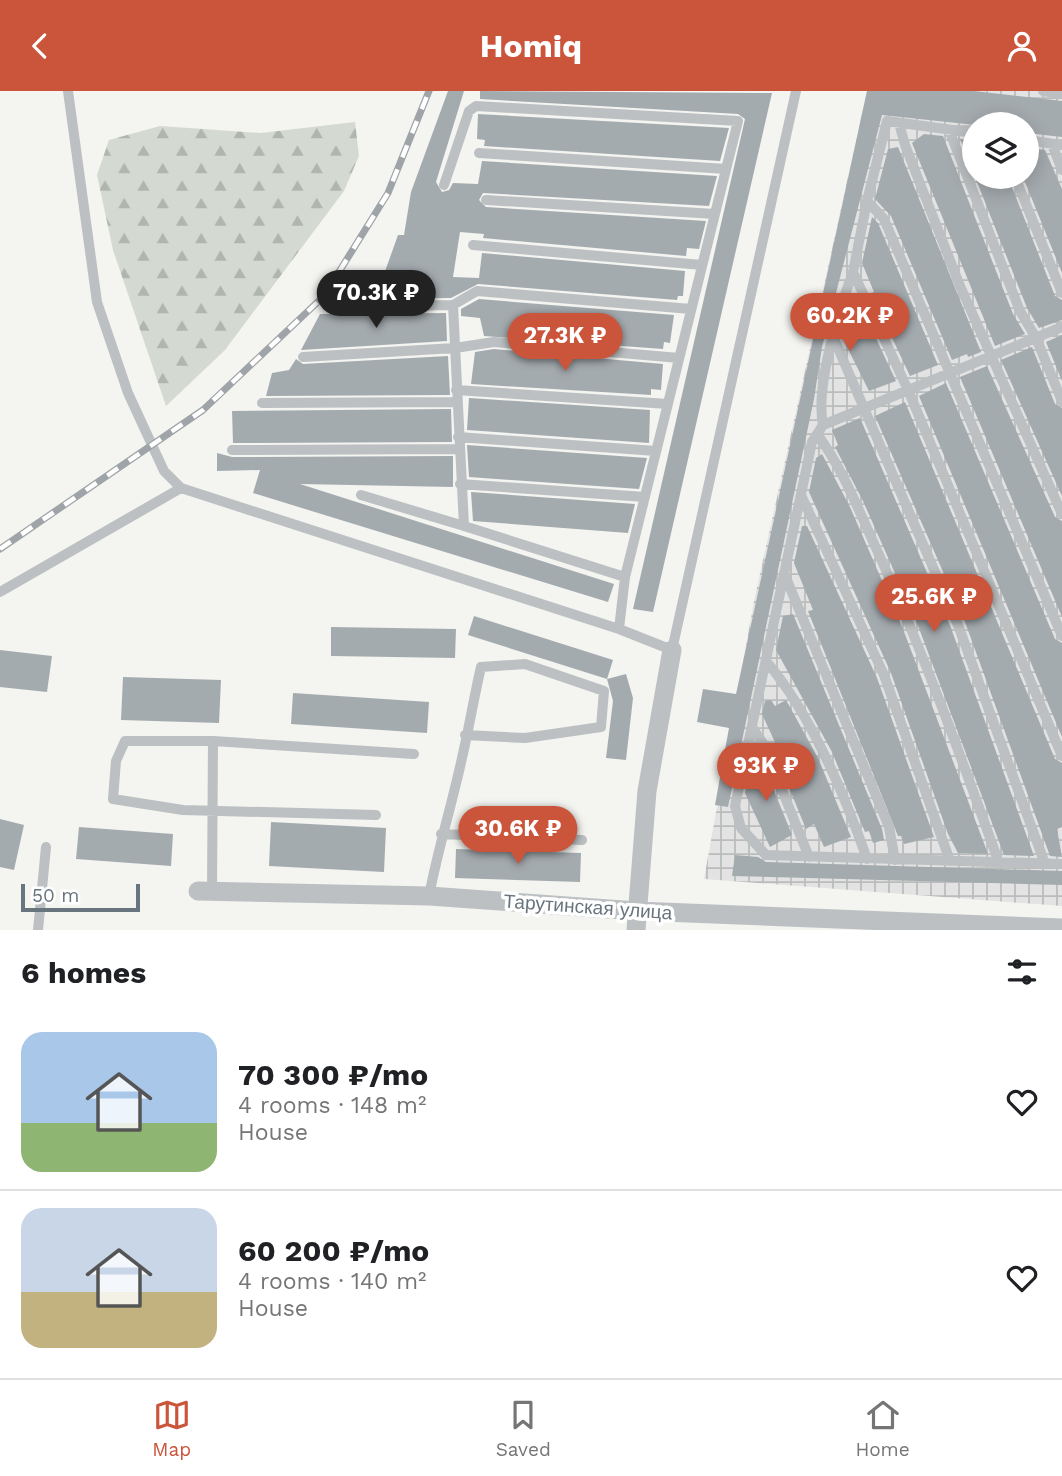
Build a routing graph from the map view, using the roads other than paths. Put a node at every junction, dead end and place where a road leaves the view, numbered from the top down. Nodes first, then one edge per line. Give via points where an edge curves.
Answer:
1 (68, 91) edge
2 (796, 91) edge
3 (1043, 91) edge
4 (1062, 94) edge
5 (899, 123) junction
6 (949, 130) junction
7 (962, 132) edge
8 (1039, 142) edge
9 (1057, 144) edge
10 (480, 153) dead end
11 (726, 169) junction
12 (1062, 170) edge
13 (444, 184) dead end
14 (1020, 189) edge
15 (486, 200) dead end
16 (867, 201) junction
17 (715, 214) junction
18 (473, 245) dead end
19 (702, 265) junction
20 (853, 272) junction
21 (1062, 293) edge
22 (453, 305) junction
23 (340, 307) dead end
24 (691, 309) junction
25 (1062, 327) edge
26 (833, 338) junction
27 (1036, 338) junction
28 (455, 348) junction
29 (993, 355) junction
30 (303, 356) dead end
31 (679, 358) junction
32 (948, 374) junction
33 (456, 390) junction
34 (908, 390) junction
35 (1062, 401) edge
36 (457, 402) junction
37 (262, 403) dead end
38 (668, 404) junction
39 (866, 408) junction
40 (820, 430) junction
41 (458, 437) junction
42 (459, 449) junction
43 (232, 450) dead end
44 (656, 450) junction
45 (460, 484) junction
46 (181, 488) junction
47 (801, 494) junction
48 (361, 495) dead end
49 (645, 497) junction
50 (1062, 514) edge
51 (464, 526) junction
52 (784, 573) junction
53 (625, 577) junction
54 (0, 592) edge
55 (620, 629) junction
56 (1062, 636) edge
57 (672, 650) junction
58 (766, 661) junction
59 (752, 727) junction
60 (465, 735) junction
61 (213, 741) junction
62 (414, 754) dead end
63 (1062, 756) edge
64 (213, 810) junction
65 (376, 815) dead end
66 (441, 834) junction
67 (582, 840) dead end
68 (46, 847) dead end
69 (809, 857) junction
70 (867, 859) junction
71 (895, 860) junction
72 (950, 861) junction
73 (999, 863) junction
74 (1045, 864) junction
75 (1062, 864) edge
76 (205, 891) joint
77 (429, 896) junction
78 (636, 920) edge
79 (1062, 928) edge
80 (38, 930) edge

1 - 46 lane via 97,302 133,404 164,471
2 - 57 lane
3 - 4 lane
5 - 6 lane
5 - 16 lane via 887,121
5 - 29 lane via 961,286
6 - 7 lane
6 - 27 lane via 1020,311
8 - 9 lane
9 - 12 lane
10 - 11 lane
11 - 13 lane via 738,121 476,106 469,111
11 - 17 lane
14 - 21 lane
15 - 17 lane
16 - 20 lane
16 - 32 lane via 884,219
17 - 19 lane
18 - 19 lane
19 - 24 lane
20 - 26 lane
20 - 34 lane
22 - 23 lane
22 - 24 lane via 477,291
22 - 28 lane
24 - 31 lane
25 - 27 lane
26 - 39 lane
26 - 40 lane
27 - 29 lane
27 - 35 lane
28 - 30 lane
28 - 31 lane via 494,342
28 - 33 lane
29 - 32 lane
29 - 50 lane
31 - 38 lane
32 - 34 lane
32 - 56 lane
33 - 36 lane
33 - 38 lane
34 - 39 lane
34 - 63 lane
36 - 37 lane
36 - 41 lane
38 - 44 lane
39 - 40 lane
39 - 74 lane via 958,625
40 - 47 lane via 812,442
40 - 73 lane via 898,597
41 - 42 lane
41 - 44 lane
42 - 43 lane
42 - 45 lane
44 - 49 lane
45 - 49 lane
45 - 51 lane
46 - 54 lane
46 - 55 lane
47 - 52 lane
47 - 72 lane via 884,675
48 - 51 lane
49 - 53 lane
51 - 53 lane
52 - 58 lane
52 - 71 lane via 875,790
53 - 55 lane
55 - 57 lane
57 - 78 street via 647,791
58 - 59 lane
58 - 70 lane via 805,720 851,814
59 - 69 lane via 764,745
59 - 69 lane via 735,806 741,828 766,855
60 - 60 lane via 481,667 524,664 604,691 601,727 525,738
60 - 66 lane
61 - 62 lane
61 - 64 lane
61 - 64 lane via 125,741 116,761 113,799
64 - 65 lane
64 - 76 lane
66 - 67 lane
66 - 77 lane
68 - 80 lane
69 - 70 lane
70 - 71 lane
71 - 72 lane
72 - 73 lane
73 - 74 lane
74 - 75 lane
76 - 77 street, Тарутинская улица
77 - 78 street, Тарутинская улица
78 - 79 street, Тарутинская улица

